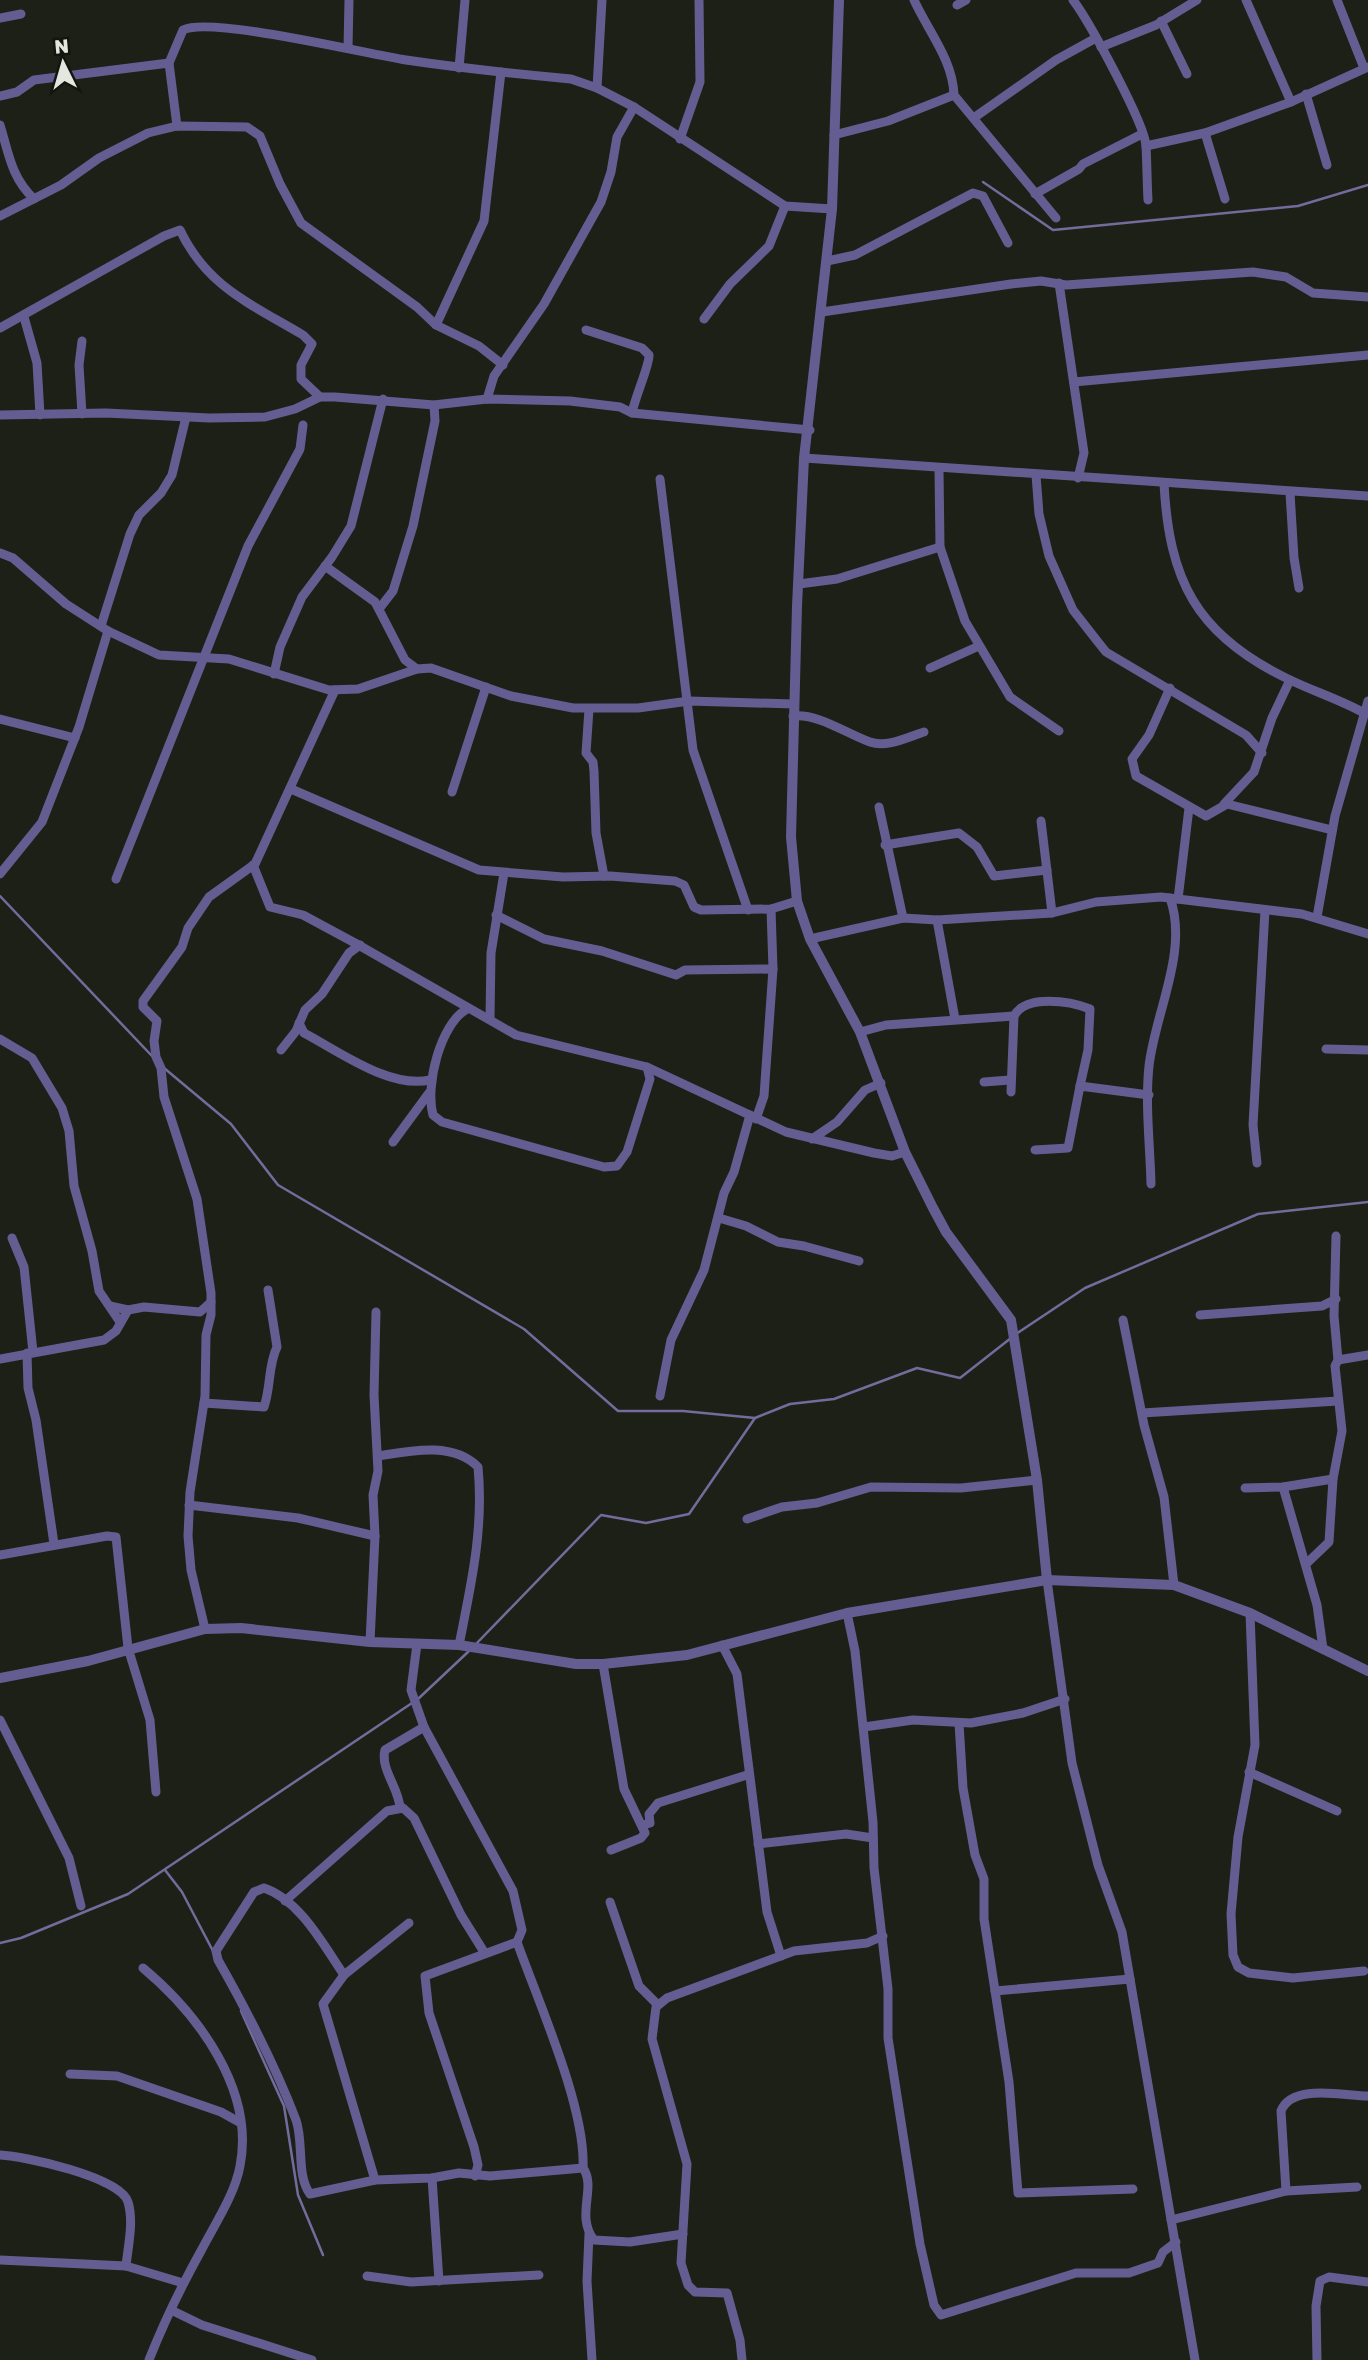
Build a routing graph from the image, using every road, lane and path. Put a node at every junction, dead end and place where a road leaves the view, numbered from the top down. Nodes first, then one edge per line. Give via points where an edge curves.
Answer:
1 (349, 0) edge
2 (465, 0) edge
3 (602, 0) edge
4 (699, 0) edge
5 (839, 0) edge
6 (914, 0) edge
7 (1073, 0) edge
8 (1197, 0) edge
9 (1246, 0) edge
10 (1337, 0) edge
11 (22, 14) dead end
12 (0, 18) edge
13 (1161, 21) junction
14 (1098, 42) junction
15 (348, 48) junction
16 (169, 63) junction
17 (459, 68) junction
18 (1366, 68) edge
19 (501, 72) junction
20 (1187, 74) dead end
21 (597, 88) junction
22 (1306, 94) junction
23 (954, 95) junction
24 (0, 96) edge
25 (1291, 102) junction
26 (634, 107) junction
27 (975, 117) junction
28 (0, 125) edge
29 (177, 126) junction
30 (1205, 133) junction
31 (1142, 134) junction
32 (834, 135) junction
33 (680, 139) junction
34 (1146, 146) junction
35 (1327, 165) dead end
36 (1035, 194) junction
37 (34, 199) junction
38 (1225, 199) dead end
39 (1148, 200) dead end
40 (785, 206) junction
41 (832, 209) junction
42 (0, 216) edge
43 (1056, 218) dead end
44 (1008, 243) dead end
45 (827, 261) junction
46 (1059, 284) junction
47 (1368, 297) edge
48 (822, 312) junction
49 (24, 317) junction
50 (704, 319) dead end
51 (436, 325) junction
52 (0, 328) edge
53 (586, 330) dead end
54 (82, 341) dead end
55 (1368, 355) edge
56 (503, 365) junction
57 (1074, 382) junction
58 (320, 397) junction
59 (383, 399) junction
60 (487, 399) junction
61 (435, 405) junction
62 (632, 413) junction
63 (82, 414) junction
64 (0, 415) edge
65 (40, 415) junction
66 (186, 417) junction
67 (303, 425) dead end
68 (810, 429) junction
69 (804, 458) junction
70 (939, 469) junction
71 (1036, 475) junction
72 (1078, 478) junction
73 (660, 479) dead end
74 (1164, 483) junction
75 (1290, 493) junction
76 (1368, 496) edge
77 (940, 547) junction
78 (0, 553) edge
79 (325, 566) junction
80 (799, 583) junction
81 (1299, 588) dead end
82 (379, 610) junction
83 (104, 628) junction
84 (979, 646) junction
85 (203, 659) junction
86 (930, 668) dead end
87 (417, 669) junction
88 (274, 674) junction
89 (1290, 680) junction
90 (485, 687) junction
91 (1170, 688) junction
92 (335, 690) junction
93 (686, 701) junction
94 (1368, 701) edge
95 (589, 709) junction
96 (793, 710) junction
97 (1364, 713) junction
98 (0, 719) edge
99 (1059, 731) dead end
100 (924, 732) dead end
101 (75, 738) junction
102 (1262, 753) junction
103 (291, 789) junction
104 (452, 792) dead end
105 (1224, 804) junction
106 (879, 807) dead end
107 (1189, 808) junction
108 (1041, 821) dead end
109 (1332, 830) junction
110 (885, 845) junction
111 (253, 866) junction
112 (1047, 870) junction
113 (504, 873) junction
114 (0, 874) edge
115 (604, 876) junction
116 (116, 879) dead end
117 (1179, 899) junction
118 (797, 901) junction
119 (771, 909) junction
120 (748, 910) junction
121 (1265, 910) junction
122 (1052, 913) junction
123 (496, 915) junction
124 (1177, 916) junction
125 (904, 918) junction
126 (1317, 918) junction
127 (937, 920) junction
128 (1368, 934) edge
129 (810, 939) junction
130 (360, 945) junction
131 (773, 969) junction
132 (467, 1009) junction
133 (487, 1014) junction
134 (1014, 1016) junction
135 (955, 1019) junction
136 (299, 1023) junction
137 (860, 1032) junction
138 (0, 1040) edge
139 (1326, 1049) dead end
140 (281, 1050) dead end
141 (1368, 1050) edge
142 (647, 1067) junction
143 (660, 1073) junction
144 (650, 1079) junction
145 (430, 1080) junction
146 (1010, 1080) junction
147 (984, 1082) dead end
148 (881, 1083) junction
149 (1080, 1086) junction
150 (1011, 1092) dead end
151 (429, 1093) junction
152 (1149, 1095) junction
153 (753, 1117) junction
154 (813, 1139) junction
155 (393, 1142) dead end
156 (1035, 1150) dead end
157 (905, 1152) junction
158 (1257, 1163) dead end
159 (1150, 1184) dead end
160 (719, 1218) junction
161 (1336, 1236) dead end
162 (12, 1238) dead end
163 (859, 1261) dead end
164 (268, 1290) dead end
165 (1336, 1298) junction
166 (211, 1302) junction
167 (110, 1306) junction
168 (128, 1310) junction
169 (200, 1312) junction
170 (376, 1312) dead end
171 (1200, 1315) dead end
172 (1123, 1320) dead end
173 (120, 1322) junction
174 (209, 1322) junction
175 (30, 1352) junction
176 (1368, 1355) edge
177 (0, 1359) edge
178 (1338, 1360) junction
179 (660, 1396) dead end
180 (1338, 1401) junction
181 (204, 1403) junction
182 (1142, 1413) junction
183 (378, 1456) junction
184 (1333, 1479) junction
185 (1037, 1480) junction
186 (1283, 1487) junction
187 (1245, 1488) dead end
188 (189, 1505) junction
189 (747, 1519) dead end
190 (375, 1536) junction
191 (54, 1544) junction
192 (0, 1555) edge
193 (1306, 1564) junction
194 (1047, 1580) junction
195 (1174, 1585) junction
196 (847, 1613) junction
197 (1250, 1613) junction
198 (205, 1629) junction
199 (370, 1642) junction
200 (417, 1644) junction
201 (459, 1645) junction
202 (722, 1645) junction
203 (128, 1648) junction
204 (1323, 1649) junction
205 (603, 1664) junction
206 (1368, 1671) edge
207 (0, 1678) edge
208 (1065, 1699) junction
209 (0, 1720) edge
210 (959, 1723) junction
211 (424, 1727) junction
212 (864, 1727) junction
213 (1249, 1772) junction
214 (747, 1774) junction
215 (156, 1792) dead end
216 (400, 1808) junction
217 (1338, 1811) dead end
218 (643, 1825) junction
219 (873, 1838) junction
220 (758, 1844) junction
221 (611, 1850) dead end
222 (285, 1901) junction
223 (610, 1902) dead end
224 (81, 1906) dead end
225 (409, 1923) dead end
226 (883, 1936) junction
227 (517, 1942) junction
228 (484, 1952) junction
229 (781, 1956) junction
230 (143, 1968) dead end
231 (1364, 1971) dead end
232 (344, 1975) junction
233 (1130, 1979) junction
234 (995, 1991) junction
235 (658, 2005) junction
236 (70, 2074) dead end
237 (1368, 2096) edge
238 (239, 2122) junction
239 (0, 2155) edge
240 (583, 2168) junction
241 (475, 2176) junction
242 (432, 2178) junction
243 (375, 2180) junction
244 (1357, 2187) dead end
245 (1133, 2189) dead end
246 (1286, 2191) junction
247 (1171, 2220) junction
248 (589, 2234) junction
249 (683, 2234) junction
250 (1176, 2242) junction
251 (0, 2260) edge
252 (126, 2266) junction
253 (539, 2275) dead end
254 (368, 2276) dead end
255 (439, 2281) junction
256 (1368, 2282) edge
257 (183, 2283) junction
258 (172, 2310) junction
259 (149, 2360) edge
260 (312, 2360) edge
261 (592, 2360) edge
262 (742, 2360) edge
263 (1195, 2360) edge
264 (1317, 2360) edge

1 - 15 street
2 - 17 street
3 - 21 street
4 - 33 street via 700,82
5 - 32 street
6 - 23 street via 942,52
7 - 14 street
8 - 13 street
9 - 25 street
10 - 18 street
11 - 12 street
13 - 14 street
13 - 20 street
14 - 27 street via 1056,60
14 - 31 street
15 - 16 street via 188,27 176,40
15 - 17 street
16 - 24 street via 34,80 17,92
16 - 29 street
17 - 19 street
18 - 22 street
19 - 21 street via 572,79
19 - 51 street via 484,221
21 - 26 street
22 - 25 street
22 - 35 street
23 - 27 street
23 - 32 street via 888,121
25 - 30 street
26 - 33 street
26 - 56 street via 617,137 611,172 595,214
27 - 36 street
28 - 37 street via 11,169
29 - 37 street via 120,147
29 - 51 street via 254,130 301,223
30 - 34 street
30 - 38 street
31 - 34 street
31 - 36 street
32 - 41 street
33 - 40 street
34 - 39 street
36 - 43 street
37 - 42 street
40 - 41 street
40 - 50 street via 769,246 730,284
41 - 45 street
44 - 45 street via 983,196 973,193 855,255
45 - 48 street
46 - 47 street via 1253,272 1286,277 1313,293
46 - 48 street via 1011,284
46 - 57 street
48 - 68 street
49 - 52 street
49 - 58 street via 74,285 180,230 193,257 214,280 312,344 301,365 301,379
49 - 65 street via 37,363
51 - 56 street via 479,346
53 - 62 street via 642,348 649,355
54 - 63 street
55 - 57 street
56 - 60 street
57 - 72 street via 1084,453
58 - 59 street
58 - 66 street via 265,417
59 - 61 street
59 - 79 street via 351,526
60 - 61 street
60 - 62 street via 570,401 620,407
61 - 82 street via 413,526 393,591
62 - 68 street
63 - 65 street
63 - 66 street
64 - 65 street
66 - 83 street via 172,475 134,525
67 - 85 street via 300,449 256,527
68 - 69 street
69 - 70 street
69 - 80 street
70 - 71 street
70 - 77 street
71 - 72 street
71 - 91 street via 1042,531 1073,610 1106,652
72 - 74 street
73 - 93 street
74 - 75 street
74 - 89 street via 1166,526 1190,597 1237,649
75 - 76 street
75 - 81 street
77 - 80 street via 837,579
77 - 84 street
78 - 83 street via 13,558 55,596
79 - 82 street via 363,592
79 - 88 street via 302,597 280,647
80 - 96 street
82 - 87 street via 405,660
83 - 85 street via 159,655
83 - 101 street
84 - 86 street
84 - 99 street via 1010,697
85 - 88 street via 229,659
85 - 116 street
87 - 90 street via 431,668
87 - 92 street via 358,689
88 - 92 street
89 - 97 street
89 - 102 street
90 - 95 street
90 - 104 street
91 - 102 street via 1246,735
91 - 107 street via 1132,767 1147,785
92 - 103 street
93 - 95 street
93 - 96 street
93 - 120 street via 693,750
94 - 97 street
95 - 115 street via 586,752 593,762 596,833
96 - 100 street via 871,742 891,742
96 - 118 street via 791,837
97 - 109 street
98 - 101 street
101 - 114 street via 43,822
102 - 105 street via 1254,772
103 - 111 street
103 - 113 street via 457,862
105 - 107 street via 1209,817
105 - 109 street
106 - 110 street
107 - 117 street
108 - 112 street
109 - 126 street
110 - 112 street via 959,833 977,847 994,876
110 - 125 street
111 - 130 street via 270,907 303,915
111 - 166 street via 209,897 188,928 182,947 143,1001 157,1021 156,1057 197,1199
112 - 122 street
113 - 115 street
113 - 123 street
115 - 120 street via 681,882 697,909
117 - 121 street
117 - 122 street via 1096,902
117 - 124 street
117 - 124 street
118 - 119 street
118 - 129 street
119 - 120 street
119 - 131 street
121 - 126 street
121 - 158 street via 1254,1125
122 - 127 street
123 - 131 street via 544,939 602,951 676,975 685,970
123 - 133 street
124 - 152 street via 1149,1067
125 - 127 street
125 - 129 street
126 - 128 street
127 - 135 street
129 - 137 street
130 - 132 street
130 - 136 street via 349,953
131 - 153 street via 764,1096
132 - 133 street
132 - 145 street via 451,1021
133 - 142 street via 527,1040
134 - 135 street
134 - 146 street
134 - 149 street via 1029,1002 1090,1009
135 - 137 street
136 - 140 street
136 - 145 street via 304,1033 393,1079 410,1083
137 - 148 street
138 - 167 street via 32,1058 62,1108 74,1186 99,1291
139 - 141 street
142 - 143 street
142 - 144 street
143 - 144 street
143 - 153 street
144 - 151 street via 627,1152 617,1166 442,1122 433,1115
145 - 151 street
146 - 147 street
146 - 150 street
148 - 154 street via 864,1090 836,1122
148 - 157 street
149 - 152 street
149 - 156 street via 1068,1148
151 - 155 street
152 - 159 street
153 - 154 street
153 - 160 street
154 - 157 street via 892,1156
157 - 185 street via 946,1232 1011,1320
160 - 163 street via 778,1242
160 - 179 street via 704,1270 671,1340
161 - 165 street
162 - 175 street via 24,1267
164 - 181 street via 276,1347 264,1406
165 - 171 street via 1308,1308
165 - 178 street
166 - 169 street
166 - 174 street
167 - 168 street
167 - 173 street
168 - 169 street
168 - 173 street
169 - 174 street
170 - 183 street
172 - 182 street
173 - 175 street via 104,1340
174 - 181 street
175 - 177 street
175 - 191 street via 27,1388
176 - 178 street
178 - 180 street
180 - 182 street
180 - 184 street via 1341,1443
181 - 188 street
182 - 195 street via 1164,1497
183 - 190 street via 373,1495
183 - 201 street via 436,1450 478,1467 478,1555
184 - 186 street
184 - 193 street via 1329,1542
185 - 189 street via 961,1488 871,1488
185 - 194 street
186 - 187 street
186 - 193 street
188 - 190 street via 298,1518
188 - 198 street via 188,1549
190 - 199 street
191 - 192 street
191 - 203 street via 116,1536
193 - 204 street
194 - 195 street
194 - 196 street
194 - 208 street
195 - 197 street
196 - 202 street
196 - 212 street
197 - 204 street
197 - 213 street via 1255,1745
198 - 199 street via 293,1631
198 - 203 street
199 - 200 street
200 - 201 street
200 - 211 street via 412,1692
201 - 205 street via 576,1664
202 - 205 street via 687,1655
202 - 214 street via 737,1674
203 - 207 street via 88,1661
203 - 215 street via 150,1720
204 - 206 street
205 - 218 street via 624,1789
208 - 210 street via 1023,1713
208 - 233 street via 1072,1763 1098,1865 1122,1932
209 - 224 street via 69,1858
210 - 212 street via 913,1720
210 - 234 street via 964,1788 984,1880 984,1919
211 - 216 street via 385,1749 384,1761 399,1794
211 - 227 street via 513,1891 522,1930
212 - 219 street
213 - 217 street
213 - 231 street via 1231,1914 1231,1950 1238,1967 1249,1973 1293,1978
214 - 218 street via 658,1803 649,1814 650,1823
214 - 220 street
216 - 222 street via 387,1811
216 - 228 street via 414,1818
218 - 221 street via 645,1836
219 - 220 street via 846,1834
219 - 226 street
220 - 229 street via 766,1912
222 - 232 street
222 - 243 street via 267,1889 254,1892 218,1945 218,1960 297,2124 308,2191 316,2195
223 - 235 street via 639,1986
225 - 232 street
226 - 229 street via 867,1943
226 - 250 street via 888,2038 920,2244 934,2305 941,2315 1076,2273 1147,2269
227 - 228 street
227 - 240 street via 574,2106
228 - 241 street via 430,1973 424,1984 429,2013 474,2147
229 - 235 street
230 - 238 street via 214,2046
232 - 243 street via 323,2004
233 - 234 street
233 - 247 street
234 - 245 street via 1012,2108 1018,2193
235 - 249 street via 652,2039 687,2164
236 - 238 street via 117,2076
237 - 246 street via 1305,2095 1284,2103
238 - 257 street via 238,2172
239 - 252 street via 64,2168 121,2192 128,2201 130,2223
240 - 241 street
240 - 248 street via 587,2180 584,2225
241 - 242 street via 459,2173
242 - 243 street
242 - 255 street
244 - 246 street
246 - 247 street
247 - 250 street
248 - 249 street via 598,2242
248 - 261 street
249 - 262 street via 683,2276 695,2292 727,2293
250 - 263 street
251 - 252 street
252 - 257 street
253 - 255 street
254 - 255 street
256 - 264 street via 1329,2277 1320,2281
257 - 258 street
258 - 259 street
258 - 260 street via 202,2325

